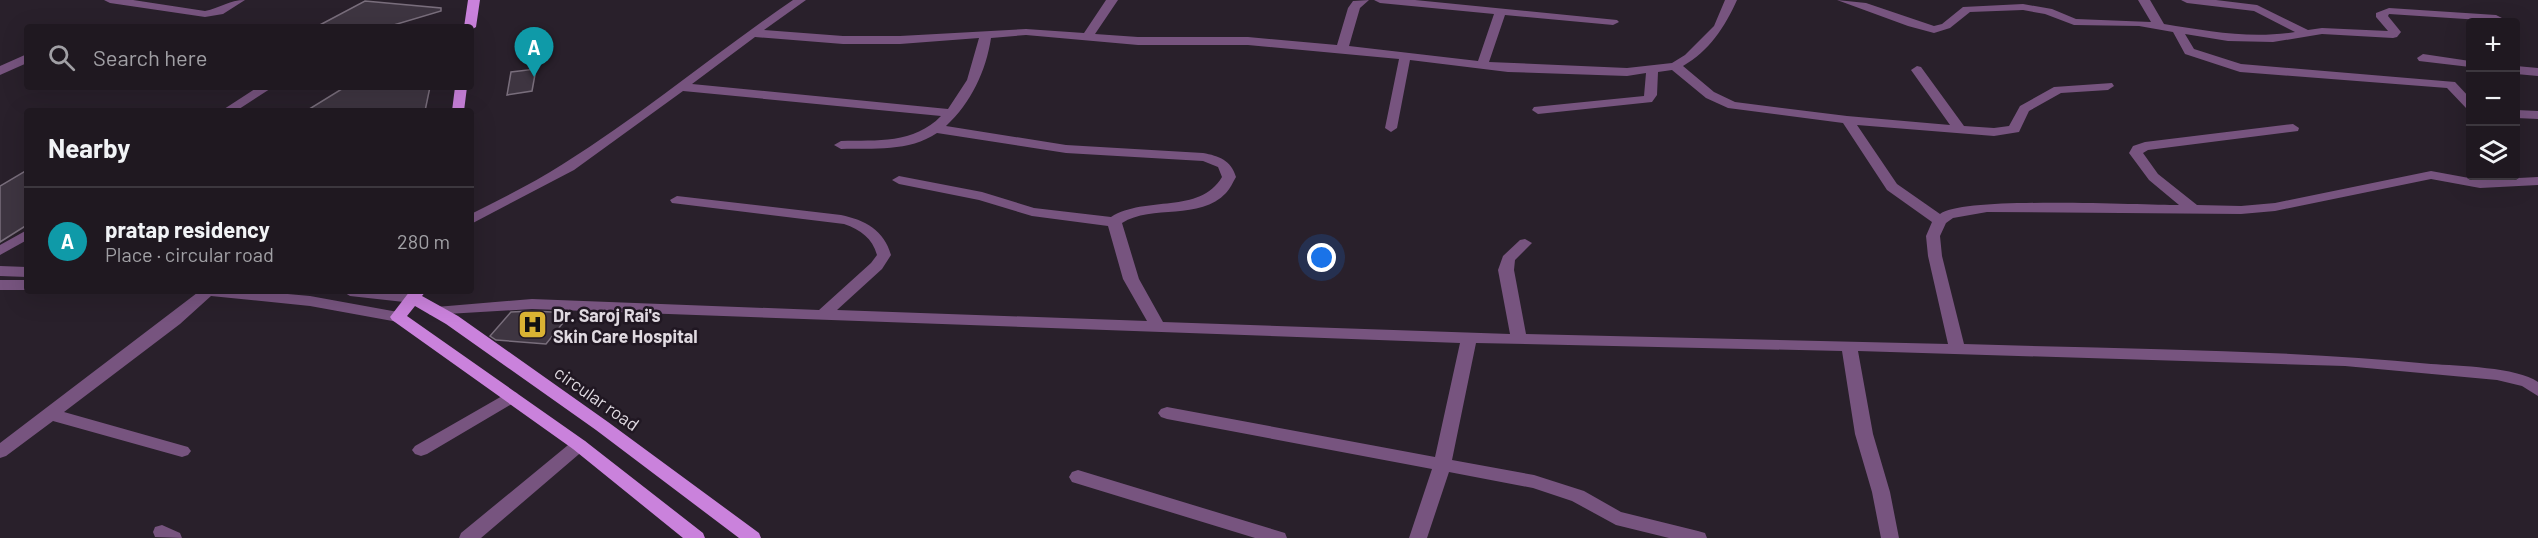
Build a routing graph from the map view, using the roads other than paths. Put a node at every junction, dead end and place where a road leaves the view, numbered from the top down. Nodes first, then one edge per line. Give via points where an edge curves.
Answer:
1 (110, 0) edge
2 (239, 0) edge
3 (474, 0) edge
4 (800, 0) edge
5 (1113, 0) edge
6 (1363, 0) edge
7 (1380, 0) edge
8 (1731, 0) edge
9 (1843, 0) edge
10 (2144, 0) edge
11 (2187, 0) edge
12 (1500, 12) junction
13 (2496, 18) dead end
14 (1613, 22) dead end
15 (470, 24) edge
16 (2159, 25) junction
17 (2176, 28) junction
18 (751, 33) junction
19 (986, 33) junction
20 (2307, 33) junction
21 (1087, 37) junction
22 (1342, 49) junction
23 (1406, 56) junction
24 (2423, 58) dead end
25 (24, 59) edge
26 (2466, 63) edge
27 (1482, 66) junction
28 (1675, 66) junction
29 (1652, 70) junction
30 (1917, 70) dead end
31 (2520, 70) edge
32 (0, 71) edge
33 (2538, 72) edge
34 (2108, 86) dead end
35 (683, 87) junction
36 (262, 90) edge
37 (461, 90) edge
38 (2466, 101) edge
39 (231, 108) edge
40 (458, 108) edge
41 (1538, 110) dead end
42 (951, 113) junction
43 (2520, 114) edge
44 (2538, 115) edge
45 (1847, 120) junction
46 (933, 128) junction
47 (1391, 128) dead end
48 (2293, 128) dead end
49 (1960, 129) junction
50 (841, 145) dead end
51 (899, 180) dead end
52 (2538, 181) edge
53 (677, 201) dead end
54 (2193, 209) junction
55 (474, 218) edge
56 (1940, 221) junction
57 (1114, 222) junction
58 (24, 236) edge
59 (1524, 243) dead end
60 (0, 251) edge
61 (0, 271) edge
62 (24, 272) edge
63 (0, 285) edge
64 (24, 285) edge
65 (204, 294) edge
66 (239, 294) edge
67 (399, 294) edge
68 (415, 295) edge
69 (436, 312) junction
70 (825, 313) junction
71 (398, 317) junction
72 (1157, 326) junction
73 (1469, 338) junction
74 (1519, 339) junction
75 (1849, 346) junction
76 (1957, 349) junction
77 (2534, 382) edge
78 (511, 397) junction
79 (1167, 413) dead end
80 (50, 414) junction
81 (579, 445) junction
82 (421, 450) dead end
83 (182, 451) dead end
84 (0, 452) edge
85 (1443, 463) junction
86 (1078, 477) dead end
87 (468, 538) edge
88 (696, 538) edge
89 (752, 538) edge
90 (1278, 538) edge
91 (1418, 538) edge
92 (1698, 538) edge
93 (1890, 538) edge

1 - 2 street via 210,14
3 - 15 main road
4 - 18 street
5 - 21 street
6 - 22 street via 1354,8
7 - 12 street
8 - 28 street via 1719,27 1689,58
9 - 16 street via 1934,30 1968,9 2002,7 2037,8 2089,24
10 - 16 street
11 - 20 street via 2258,8
12 - 14 street
12 - 27 street
13 - 20 street via 2389,11 2382,13 2382,17 2395,32 2393,35
16 - 17 street
17 - 20 street via 2244,39
17 - 38 street via 2189,51 2240,68 2451,85
18 - 19 street via 843,40
18 - 35 street
19 - 21 street
19 - 42 street via 980,67
21 - 22 street via 1248,41
22 - 23 street
23 - 27 street
23 - 47 street
24 - 26 street
25 - 32 street
27 - 29 street
28 - 29 street
28 - 45 street via 1710,95 1732,105
29 - 41 street via 1648,99
30 - 49 street
31 - 33 street
34 - 49 street via 2058,90 2024,109 2014,129
35 - 42 street
35 - 55 street via 582,159
36 - 39 street
37 - 40 main road
42 - 46 street
43 - 44 street
45 - 49 street
45 - 56 street via 1892,186
46 - 50 street via 914,140 899,143
46 - 57 street via 1066,149 1203,157 1216,159 1227,169 1226,184 1209,199 1133,212
48 - 54 street via 2138,149 2139,160 2150,173
51 - 57 street via 982,196 1032,212
52 - 54 street via 2480,184 2431,175 2274,207
53 - 70 street via 842,219 866,227 884,255
54 - 56 street via 1987,207 1949,214
56 - 76 street via 1933,236 1935,256
57 - 72 street via 1131,279
58 - 60 street
59 - 74 street via 1508,260 1506,270
61 - 62 street
63 - 64 street
65 - 80 street
66 - 71 street via 310,301
67 - 68 street
68 - 69 main road, circular road
68 - 71 main road
69 - 70 street via 532,304
69 - 89 main road, circular road via 602,426
70 - 72 street
71 - 78 main road
72 - 73 street
73 - 74 street
73 - 85 street
74 - 75 street
75 - 76 street
75 - 93 street via 1864,434
76 - 77 street via 2345,361
78 - 81 main road
78 - 82 street
79 - 85 street
80 - 83 street
80 - 84 street
81 - 87 street
81 - 88 main road
85 - 91 street
85 - 92 street via 1559,489 1617,519
86 - 90 street

